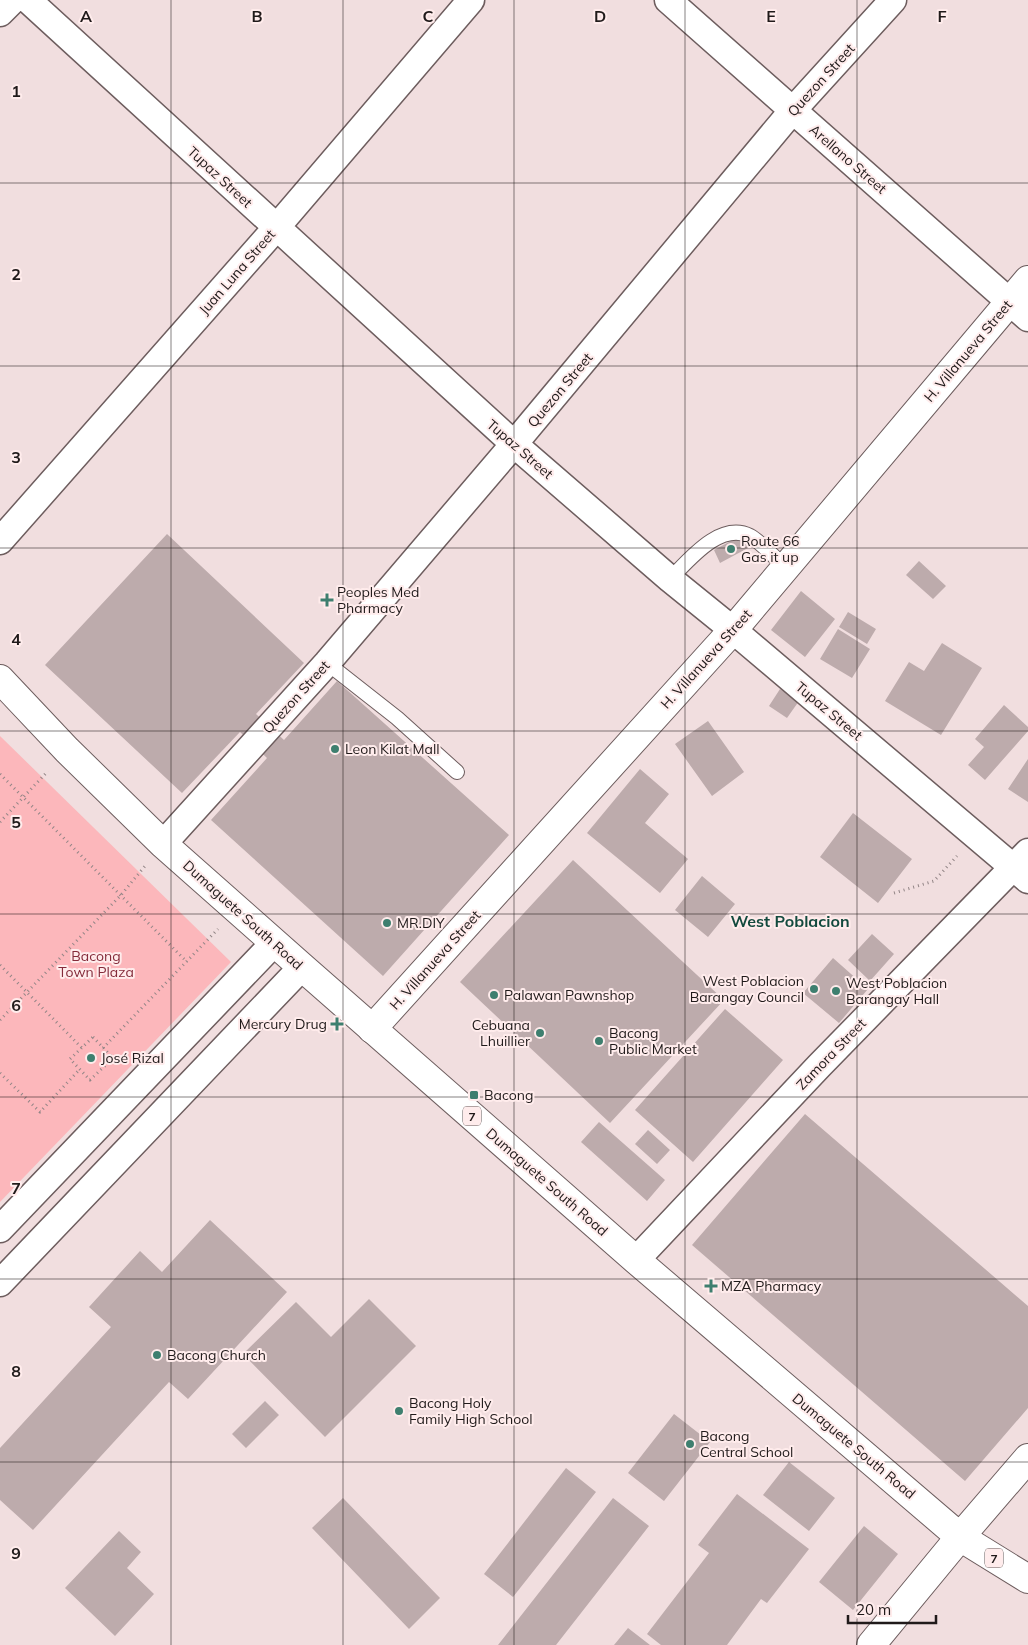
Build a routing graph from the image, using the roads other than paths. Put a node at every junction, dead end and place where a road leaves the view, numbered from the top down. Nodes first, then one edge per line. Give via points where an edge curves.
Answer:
1 (13, 0) edge
2 (28, 0) edge
3 (471, 0) edge
4 (668, 0) edge
5 (893, 0) edge
6 (0, 13) edge
7 (793, 110) junction
8 (276, 228) junction
9 (1028, 280) edge
10 (1019, 310) edge
11 (514, 444) junction
12 (0, 541) edge
13 (785, 567) junction
14 (670, 579) junction
15 (733, 630) junction
16 (327, 663) junction
17 (0, 679) edge
18 (456, 772) dead end
19 (163, 844) junction
20 (1023, 866) edge
21 (274, 943) junction
22 (302, 967) junction
23 (372, 1029) junction
24 (0, 1229) edge
25 (636, 1260) junction
26 (0, 1283) edge
27 (1028, 1458) edge
28 (960, 1537) junction
29 (1028, 1579) edge
30 (871, 1645) edge

1 - 6 street
2 - 8 street, Tupaz Street
3 - 8 street, Juan Luna Street
4 - 7 street, Arellano Street
5 - 7 street, Quezon Street
7 - 10 street, Arellano Street
7 - 11 street, Quezon Street
8 - 11 street, Tupaz Street
8 - 12 street, Juan Luna Street
9 - 10 main road, H. Villanueva Street
10 - 13 main road, H. Villanueva Street
11 - 14 street, Tupaz Street
11 - 16 street, Quezon Street
13 - 14 lane via 751,537 738,532 707,543
13 - 15 main road, H. Villanueva Street
14 - 15 street, Tupaz Street
15 - 20 street, Tupaz Street via 976,836
15 - 23 main road, H. Villanueva Street
16 - 18 lane via 397,718
16 - 19 street, Quezon Street
17 - 19 main road, Dumaguete South Road / 7
19 - 21 main road, Dumaguete South Road / 7
20 - 25 street, Zamora Street via 819,1066
21 - 22 main road, Dumaguete South Road / 7
21 - 24 street
22 - 23 main road, Dumaguete South Road / 7
22 - 26 street
23 - 25 main road, Dumaguete South Road / 7
25 - 28 main road, Dumaguete South Road / 7
27 - 28 main road
28 - 29 main road, Dumaguete South Road / 7
28 - 30 main road

